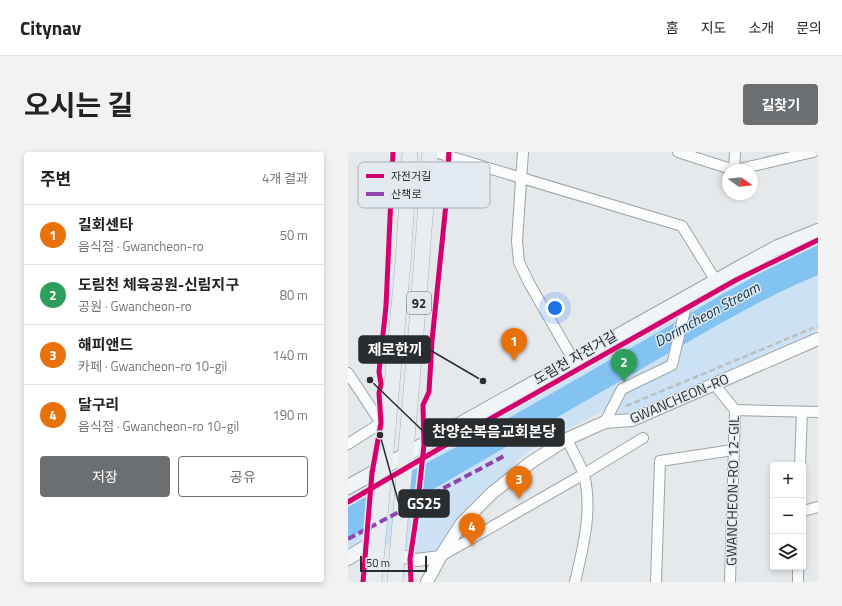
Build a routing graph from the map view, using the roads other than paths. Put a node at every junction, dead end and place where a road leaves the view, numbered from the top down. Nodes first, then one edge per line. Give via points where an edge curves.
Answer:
1 (410, 152) edge
2 (430, 152) edge
3 (435, 152) edge
4 (522, 152) edge
5 (678, 152) edge
6 (735, 152) edge
7 (807, 153) edge
8 (409, 162) edge
9 (429, 162) edge
10 (468, 162) edge
11 (734, 164) edge
12 (758, 164) edge
13 (722, 166) edge
14 (490, 169) edge
15 (521, 178) junction
16 (406, 208) edge
17 (426, 208) edge
18 (818, 231) edge
19 (716, 281) junction
20 (688, 297) junction
21 (818, 339) edge
22 (574, 361) junction
23 (393, 368) junction
24 (413, 369) junction
25 (349, 377) edge
26 (714, 384) junction
27 (735, 410) junction
28 (802, 412) junction
29 (818, 412) edge
30 (605, 422) junction
31 (385, 423) junction
32 (643, 438) dead end
33 (567, 439) junction
34 (348, 444) edge
35 (734, 450) junction
36 (406, 454) junction
37 (800, 462) edge
38 (384, 466) junction
39 (584, 474) junction
40 (348, 487) edge
41 (381, 500) junction
42 (402, 501) junction
43 (818, 507) edge
44 (806, 510) edge
45 (378, 540) junction
46 (397, 555) junction
47 (440, 556) junction
48 (348, 558) edge
49 (798, 570) edge
50 (374, 582) edge
51 (395, 582) edge
52 (427, 582) edge
53 (575, 582) edge
54 (656, 582) edge
55 (730, 582) edge
56 (798, 582) edge

1 - 8 main road, 92
2 - 9 main road, 92
3 - 10 street
4 - 15 street
5 - 13 street
6 - 11 street
7 - 12 street
14 - 15 street
15 - 19 street via 682,226
15 - 22 street via 517,241 519,262
16 - 23 main road, 92
17 - 24 main road, 92
18 - 19 main road via 778,247
19 - 20 main road
20 - 22 main road
20 - 30 street via 672,365 622,389
21 - 26 street, GWANCHEON-RO
22 - 36 main road
23 - 24 main road via 395,374 401,378 410,376
23 - 31 main road, 92
24 - 36 main road, 92
25 - 31 street
26 - 27 street, GWANCHEON-RO 12-GIL
26 - 30 street, GWANCHEON-RO via 632,420
27 - 28 street
27 - 35 street, GWANCHEON-RO 12-GIL
28 - 29 street
28 - 37 street
30 - 33 street, GWANCHEON-RO
31 - 34 street
31 - 38 main road, 92
32 - 39 street
33 - 39 street
33 - 47 street, GWANCHEON-RO via 530,463 492,493 462,523
35 - 54 street via 660,461
35 - 55 street, GWANCHEON-RO 12-GIL
36 - 38 main road
36 - 42 main road, 92
38 - 40 main road
38 - 41 main road, 92
39 - 47 street
39 - 53 street via 587,491 585,536
41 - 42 main road via 386,491 392,490 401,495
41 - 45 main road, 92
42 - 46 main road, 92
43 - 44 street
45 - 48 main road
45 - 50 main road, 92
46 - 47 street via 417,560
46 - 51 main road, 92
47 - 52 street, GWANCHEON-RO
49 - 56 street

